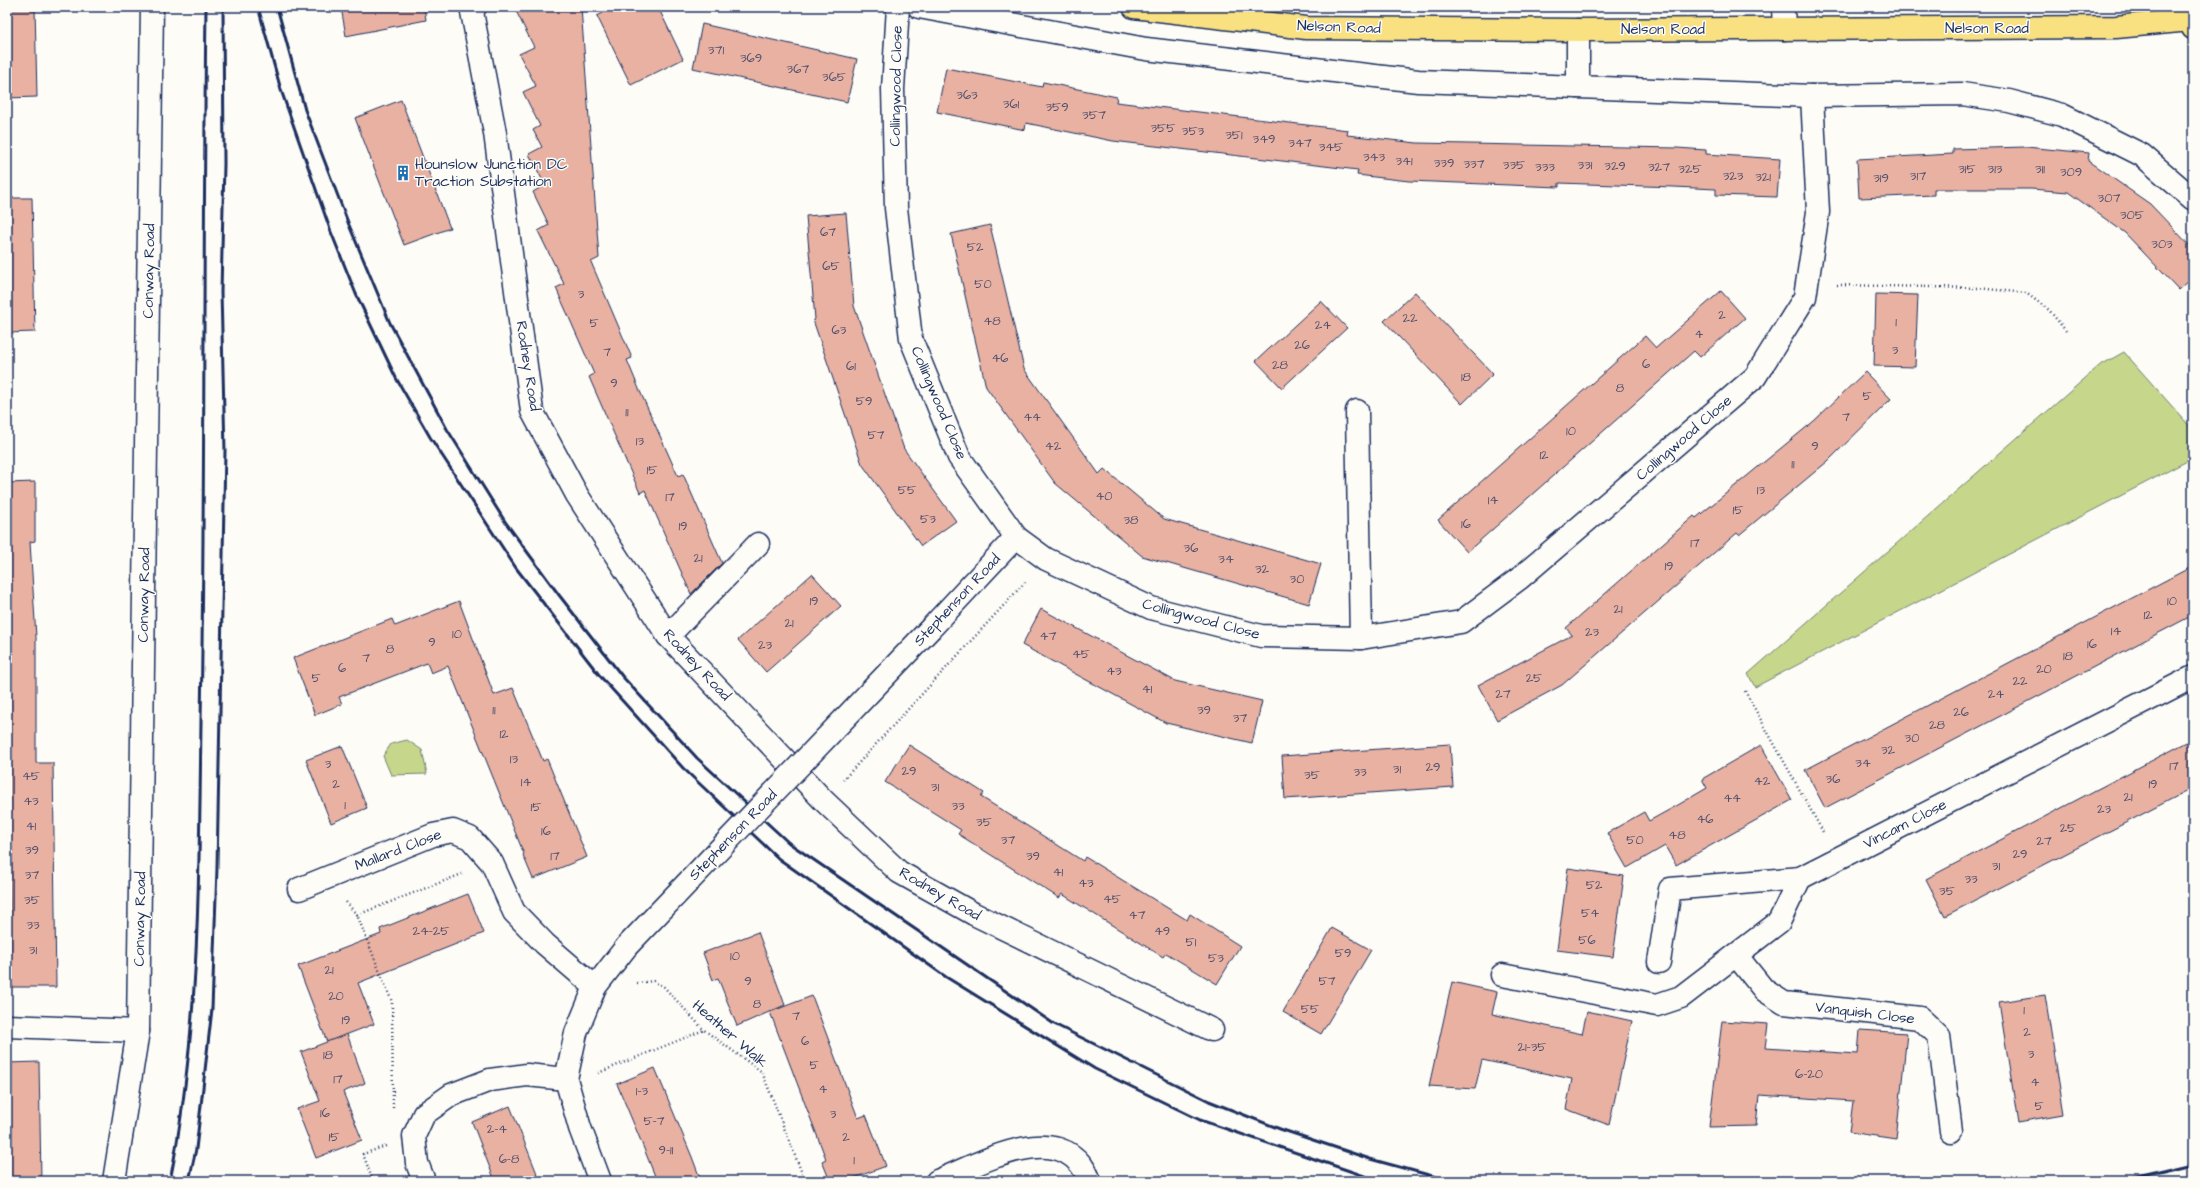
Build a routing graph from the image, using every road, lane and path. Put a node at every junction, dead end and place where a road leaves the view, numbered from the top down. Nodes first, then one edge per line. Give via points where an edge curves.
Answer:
1 (152, 7) edge
2 (475, 7) edge
3 (898, 7) edge
4 (919, 7) edge
5 (1134, 7) edge
6 (1783, 7) edge
7 (2192, 22) edge
8 (1784, 29) junction
9 (1578, 30) junction
10 (1578, 87) junction
11 (1812, 96) junction
12 (2193, 199) edge
13 (1807, 285) junction
14 (2066, 331) dead end
15 (1357, 411) dead end
16 (1016, 537) junction
17 (758, 544) dead end
18 (1046, 559) junction
19 (668, 636) junction
20 (1361, 638) junction
21 (2193, 677) edge
22 (1745, 691) dead end
23 (824, 801) junction
24 (1838, 859) junction
25 (492, 863) junction
26 (1800, 878) junction
27 (299, 889) dead end
28 (1736, 955) junction
29 (1659, 962) dead end
30 (1502, 975) dead end
31 (653, 981) dead end
32 (595, 987) junction
33 (7, 1026) edge
34 (704, 1030) junction
35 (1212, 1030) dead end
36 (138, 1032) junction
37 (566, 1079) junction
38 (1951, 1131) dead end
39 (414, 1136) junction
40 (114, 1181) edge
41 (373, 1181) edge
42 (424, 1181) edge
43 (600, 1181) edge
44 (805, 1181) edge
45 (937, 1181) edge
46 (1090, 1181) edge

1 - 36 street, Conway Road
2 - 19 street, Rodney Road via 472,12 495,133 532,411 577,495
3 - 16 street, Collingwood Close via 892,89 896,208 911,339 959,457
4 - 10 street via 1146,49 1418,81
5 - 9 main road, Nelson Road via 1306,28
6 - 8 street
7 - 8 main road, Nelson Road via 2116,27
8 - 9 main road, Nelson Road
9 - 10 street
10 - 11 street
11 - 12 street via 1962,94 2009,101 2062,115 2142,155
11 - 13 street, Collingwood Close via 1818,212
13 - 14 path via 1978,288 2026,293 2048,310
13 - 20 street, Collingwood Close via 1805,297 1755,377 1520,578 1461,622
15 - 20 street
16 - 18 street, Collingwood Close
16 - 32 street, Stephenson Road, bridge via 627,946
17 - 19 street
18 - 20 street, Collingwood Close via 1151,608 1261,636
18 - 23 path
19 - 23 street, Rodney Road
21 - 24 street, Vincam Close
22 - 24 path
23 - 35 street, Rodney Road via 899,872 974,914
24 - 26 street, Vincam Close
25 - 27 street, Mallard Close via 470,838 453,831 433,835
25 - 32 street, Mallard Close via 514,912 545,944
25 - 39 path via 358,915 392,1002 393,1114
26 - 28 street via 1779,922
26 - 29 street, Vincam Close via 1670,889
28 - 30 street via 1681,997 1657,1005
28 - 38 street, Vanquish Close via 1764,990 1784,1003 1920,1018 1938,1036
31 - 34 path, Heather Walk via 664,987
32 - 37 street, Stephenson Road via 576,1033
33 - 36 street
34 - 37 path via 593,1075
34 - 44 path, Heather Walk via 762,1072
36 - 40 street, Conway Road
37 - 39 street via 527,1075 490,1080 450,1095 424,1114
37 - 43 street, Stephenson Road via 580,1128
39 - 41 path via 363,1154
39 - 42 street via 417,1163
45 - 46 street via 1023,1147 1049,1146 1067,1151 1079,1162

